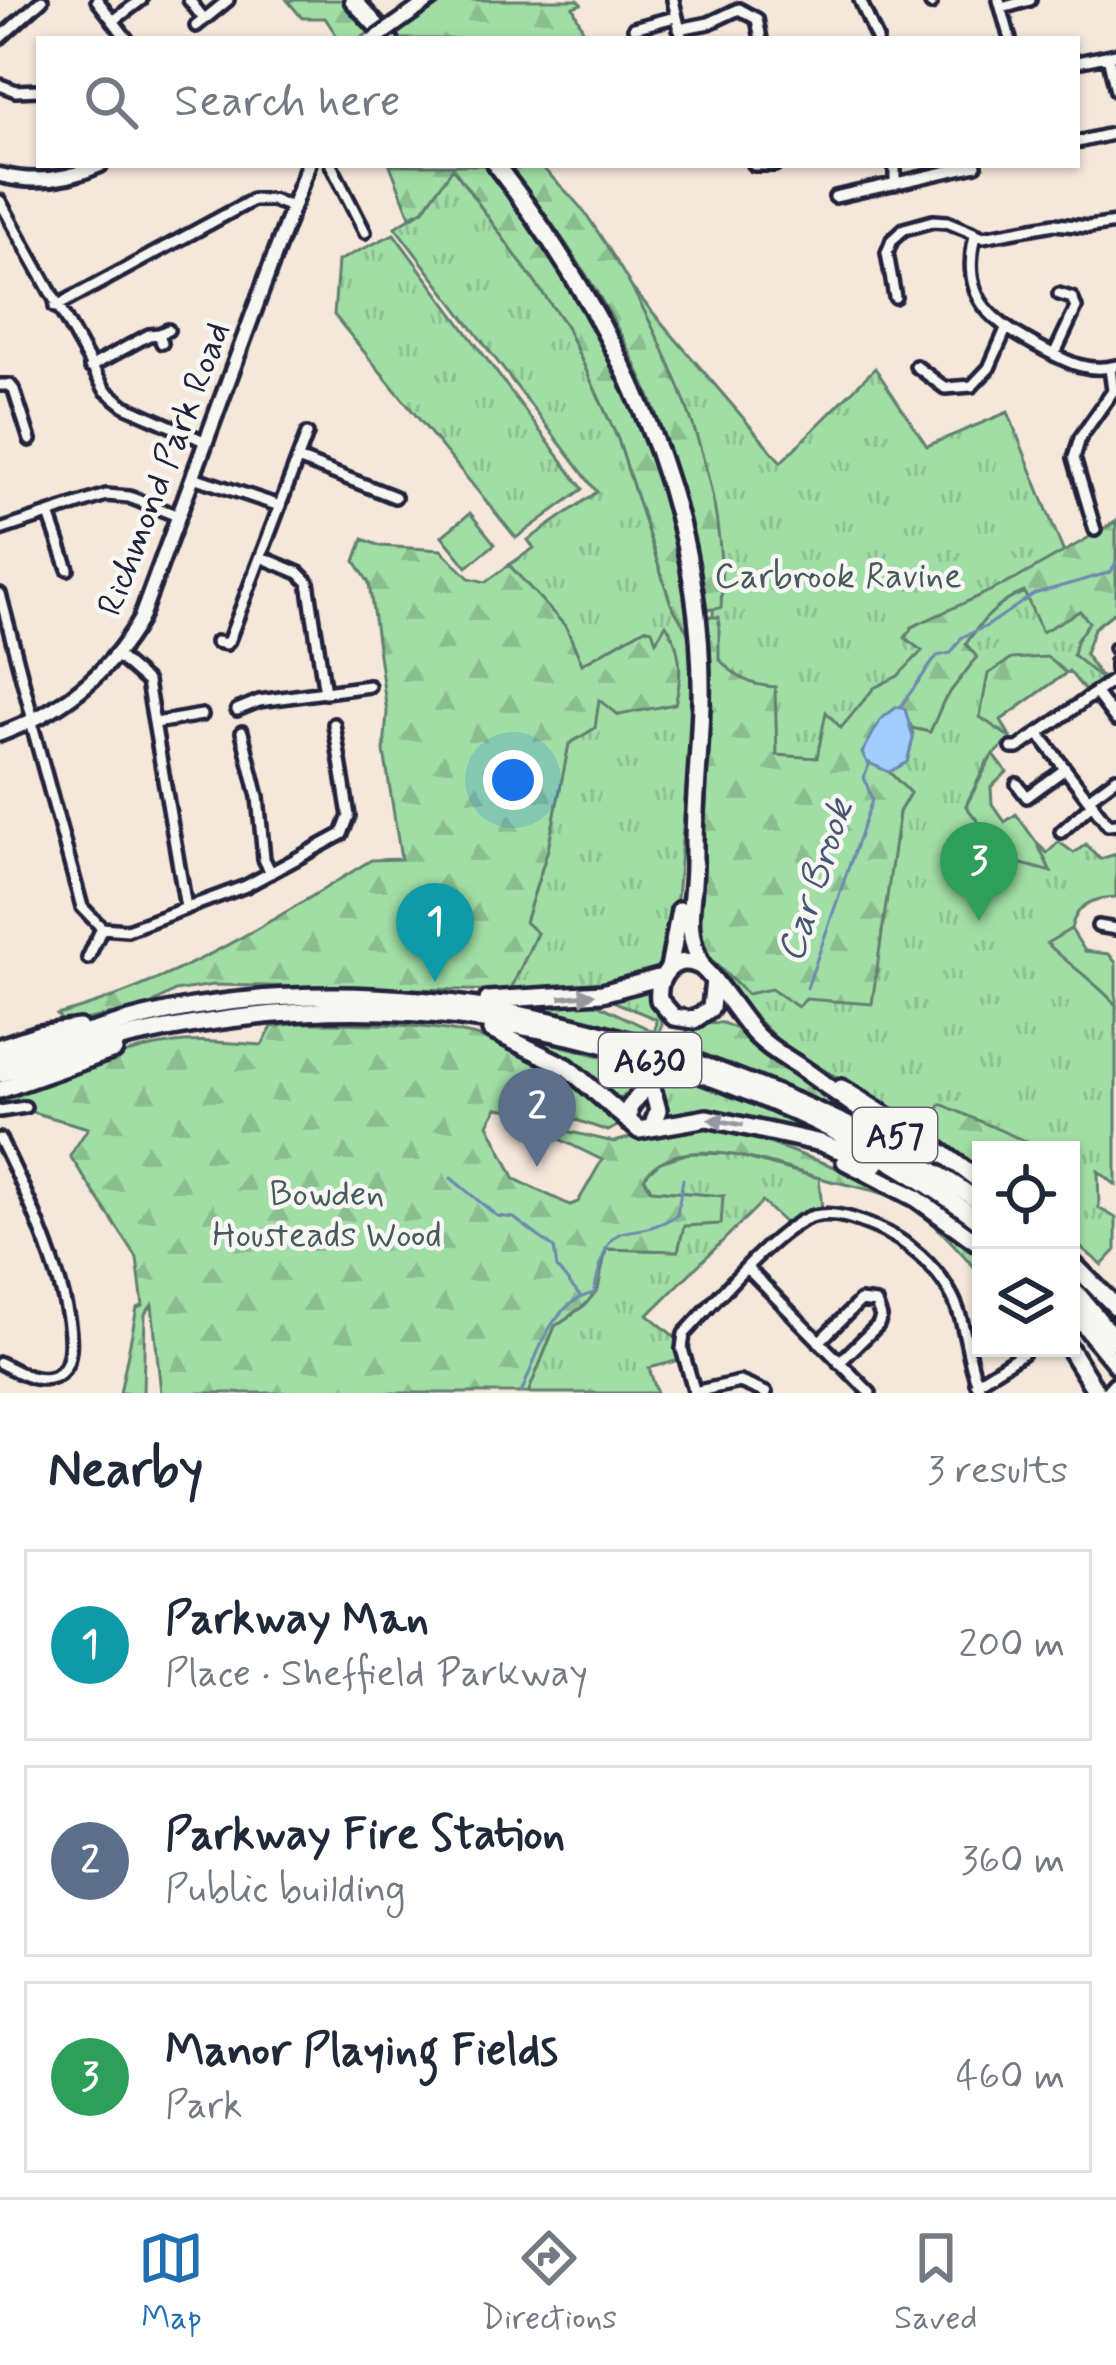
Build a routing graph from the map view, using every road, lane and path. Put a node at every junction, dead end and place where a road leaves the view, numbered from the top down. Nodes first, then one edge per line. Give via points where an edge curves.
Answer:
1 (42, 0) edge
2 (97, 0) edge
3 (140, 0) edge
4 (189, 0) edge
5 (228, 0) edge
6 (353, 0) edge
7 (430, 0) edge
8 (673, 0) edge
9 (860, 0) edge
10 (1030, 0) edge
11 (1001, 4) edge
12 (113, 21) junction
13 (634, 28) dead end
14 (679, 28) edge
15 (392, 32) edge
16 (126, 36) edge
17 (760, 36) edge
18 (876, 36) edge
19 (1009, 36) edge
20 (0, 38) edge
21 (1112, 55) edge
22 (1080, 61) edge
23 (0, 85) edge
24 (36, 90) edge
25 (1116, 91) edge
26 (1116, 133) edge
27 (1080, 141) edge
28 (91, 168) edge
29 (307, 168) edge
30 (333, 168) edge
31 (498, 168) edge
32 (895, 168) edge
33 (963, 168) edge
34 (0, 176) edge
35 (895, 184) junction
36 (835, 197) dead end
37 (0, 201) edge
38 (292, 207) junction
39 (1116, 223) edge
40 (365, 232) dead end
41 (975, 236) junction
42 (1059, 294) dead end
43 (895, 297) dead end
44 (56, 307) junction
45 (1006, 329) junction
46 (163, 336) dead end
47 (1054, 355) junction
48 (916, 366) dead end
49 (90, 367) junction
50 (1113, 367) edge
51 (0, 385) edge
52 (1112, 404) edge
53 (307, 434) dead end
54 (30, 440) dead end
55 (204, 441) junction
56 (298, 459) junction
57 (193, 478) junction
58 (395, 497) dead end
59 (280, 506) junction
60 (49, 514) junction
61 (178, 516) junction
62 (1095, 522) dead end
63 (0, 530) edge
64 (262, 557) junction
65 (68, 569) dead end
66 (0, 594) edge
67 (216, 642) dead end
68 (116, 655) junction
69 (1116, 670) edge
70 (369, 686) dead end
71 (1095, 692) junction
72 (325, 693) junction
73 (237, 710) dead end
74 (202, 715) dead end
75 (1116, 720) edge
76 (32, 721) junction
77 (154, 722) junction
78 (334, 724) dead end
79 (242, 732) dead end
80 (1038, 733) junction
81 (0, 734) edge
82 (1012, 748) dead end
83 (1065, 769) junction
84 (1116, 778) edge
85 (1017, 784) dead end
86 (1091, 801) junction
87 (1116, 824) edge
88 (1060, 832) dead end
89 (692, 836) junction
90 (271, 873) junction
91 (186, 908) junction
92 (1098, 926) dead end
93 (103, 928) junction
94 (1116, 929) edge
95 (88, 958) dead end
96 (702, 966) junction
97 (665, 972) junction
98 (714, 980) junction
99 (379, 1003) junction
100 (670, 1015) junction
101 (142, 1018) junction
102 (694, 1020) junction
103 (190, 1025) junction
104 (669, 1037) junction
105 (0, 1047) edge
106 (0, 1061) edge
107 (806, 1071) junction
108 (0, 1074) edge
109 (650, 1081) junction
110 (0, 1090) edge
111 (26, 1107) dead end
112 (0, 1111) edge
113 (629, 1122) junction
114 (652, 1127) junction
115 (0, 1138) edge
116 (800, 1138) junction
117 (972, 1176) edge
118 (972, 1203) edge
119 (972, 1207) edge
120 (972, 1207) edge
121 (972, 1238) edge
122 (748, 1269) junction
123 (1080, 1271) edge
124 (1080, 1297) edge
125 (1116, 1307) edge
126 (1080, 1320) edge
127 (1116, 1341) edge
128 (819, 1342) junction
129 (1075, 1357) edge
130 (0, 1363) edge
131 (839, 1363) junction
132 (1116, 1364) edge
133 (1027, 1370) dead end
134 (1116, 1385) edge
135 (979, 1388) edge
136 (694, 1392) edge
137 (766, 1393) edge
138 (869, 1393) edge
139 (1097, 1393) edge
140 (1108, 1393) edge

1 - 20 street
2 - 12 street
3 - 12 street
4 - 5 street via 200,22
6 - 15 highway
7 - 15 street
8 - 14 street
9 - 18 street
10 - 11 street
11 - 19 street
12 - 16 street
13 - 14 street
14 - 17 street via 739,9 755,16
21 - 22 street
21 - 25 street
23 - 24 street
26 - 27 street
28 - 34 street via 56,179
29 - 38 street, Richmond Park Road
30 - 40 street
31 - 89 highway, A57 via 592,303 670,489 700,651
32 - 35 street
33 - 35 street
35 - 36 street
37 - 44 street
38 - 44 street via 253,200
38 - 55 street, Richmond Park Road
39 - 41 street
41 - 43 street via 934,221 896,234 887,254
41 - 45 street via 974,285
42 - 47 street via 1076,308
44 - 49 street
45 - 47 street
45 - 48 street via 972,386 945,388
46 - 49 street via 149,335
47 - 50 street via 1080,367
49 - 55 street via 117,402
50 - 52 street
51 - 54 street via 14,391
52 - 62 street via 1080,438 1074,458
53 - 56 street
55 - 57 street, Richmond Park Road
56 - 58 street
56 - 59 street
57 - 59 street
57 - 61 street, Richmond Park Road
59 - 64 street
60 - 61 street via 116,495
60 - 63 street
60 - 65 street
61 - 68 street, Richmond Park Road via 140,620
64 - 67 street via 229,640
64 - 72 street via 308,582
66 - 76 street
68 - 76 street, Richmond Park Road via 72,698
68 - 77 street via 146,682
69 - 71 street
70 - 72 street
71 - 75 street
71 - 80 street
72 - 73 street
74 - 77 street
76 - 81 street, Richmond Park Road
76 - 93 street via 82,907
77 - 91 street
78 - 90 street via 349,824
79 - 90 street
80 - 82 street
80 - 83 street
83 - 85 street via 1028,797
83 - 86 street
84 - 86 street
86 - 87 street via 1108,825
86 - 88 street
89 - 96 highway, A57 via 688,928
89 - 97 highway, A57
90 - 91 street
91 - 93 street via 127,930
92 - 94 street
93 - 95 street
96 - 97 highway via 685,962
96 - 98 highway, A57
99 -> 97 highway via 616,992
97 - 100 highway, A57 via 659,1000
98 - 102 highway via 711,1008
98 - 107 highway, A57 via 759,1039
99 - 101 highway, A630 via 245,1001
99 - 103 highway, A630
99 - 113 highway via 512,1037 567,1066
99 - 119 highway, A630 via 536,1030 693,1073 815,1122
100 - 102 highway
100 - 104 highway, A57
101 - 105 highway
101 - 106 highway, A630
102 - 104 highway
103 - 108 highway, A630
103 - 110 highway
104 - 109 highway, A57, bridge
107 - 117 highway via 878,1109
107 - 118 highway, A57 via 942,1167
109 - 113 highway, A57 via 629,1108
109 - 114 highway, A57 via 658,1110
111 - 112 street
113 - 114 highway, A57
116 -> 114 highway, A57 via 707,1118
115 - 130 street via 41,1228 72,1343 66,1365 48,1377
116 - 120 highway, A57
116 - 121 highway via 916,1198
122 - 128 street
122 - 135 street via 789,1228 818,1215 888,1233 950,1291
122 - 136 street via 684,1334
123 - 125 highway
124 - 127 highway
126 - 132 highway
128 - 131 street
128 - 131 street via 860,1301 876,1304 878,1325
129 - 139 highway
131 - 138 street
133 - 135 street via 1021,1354
134 - 140 highway
136 - 137 street via 740,1382

